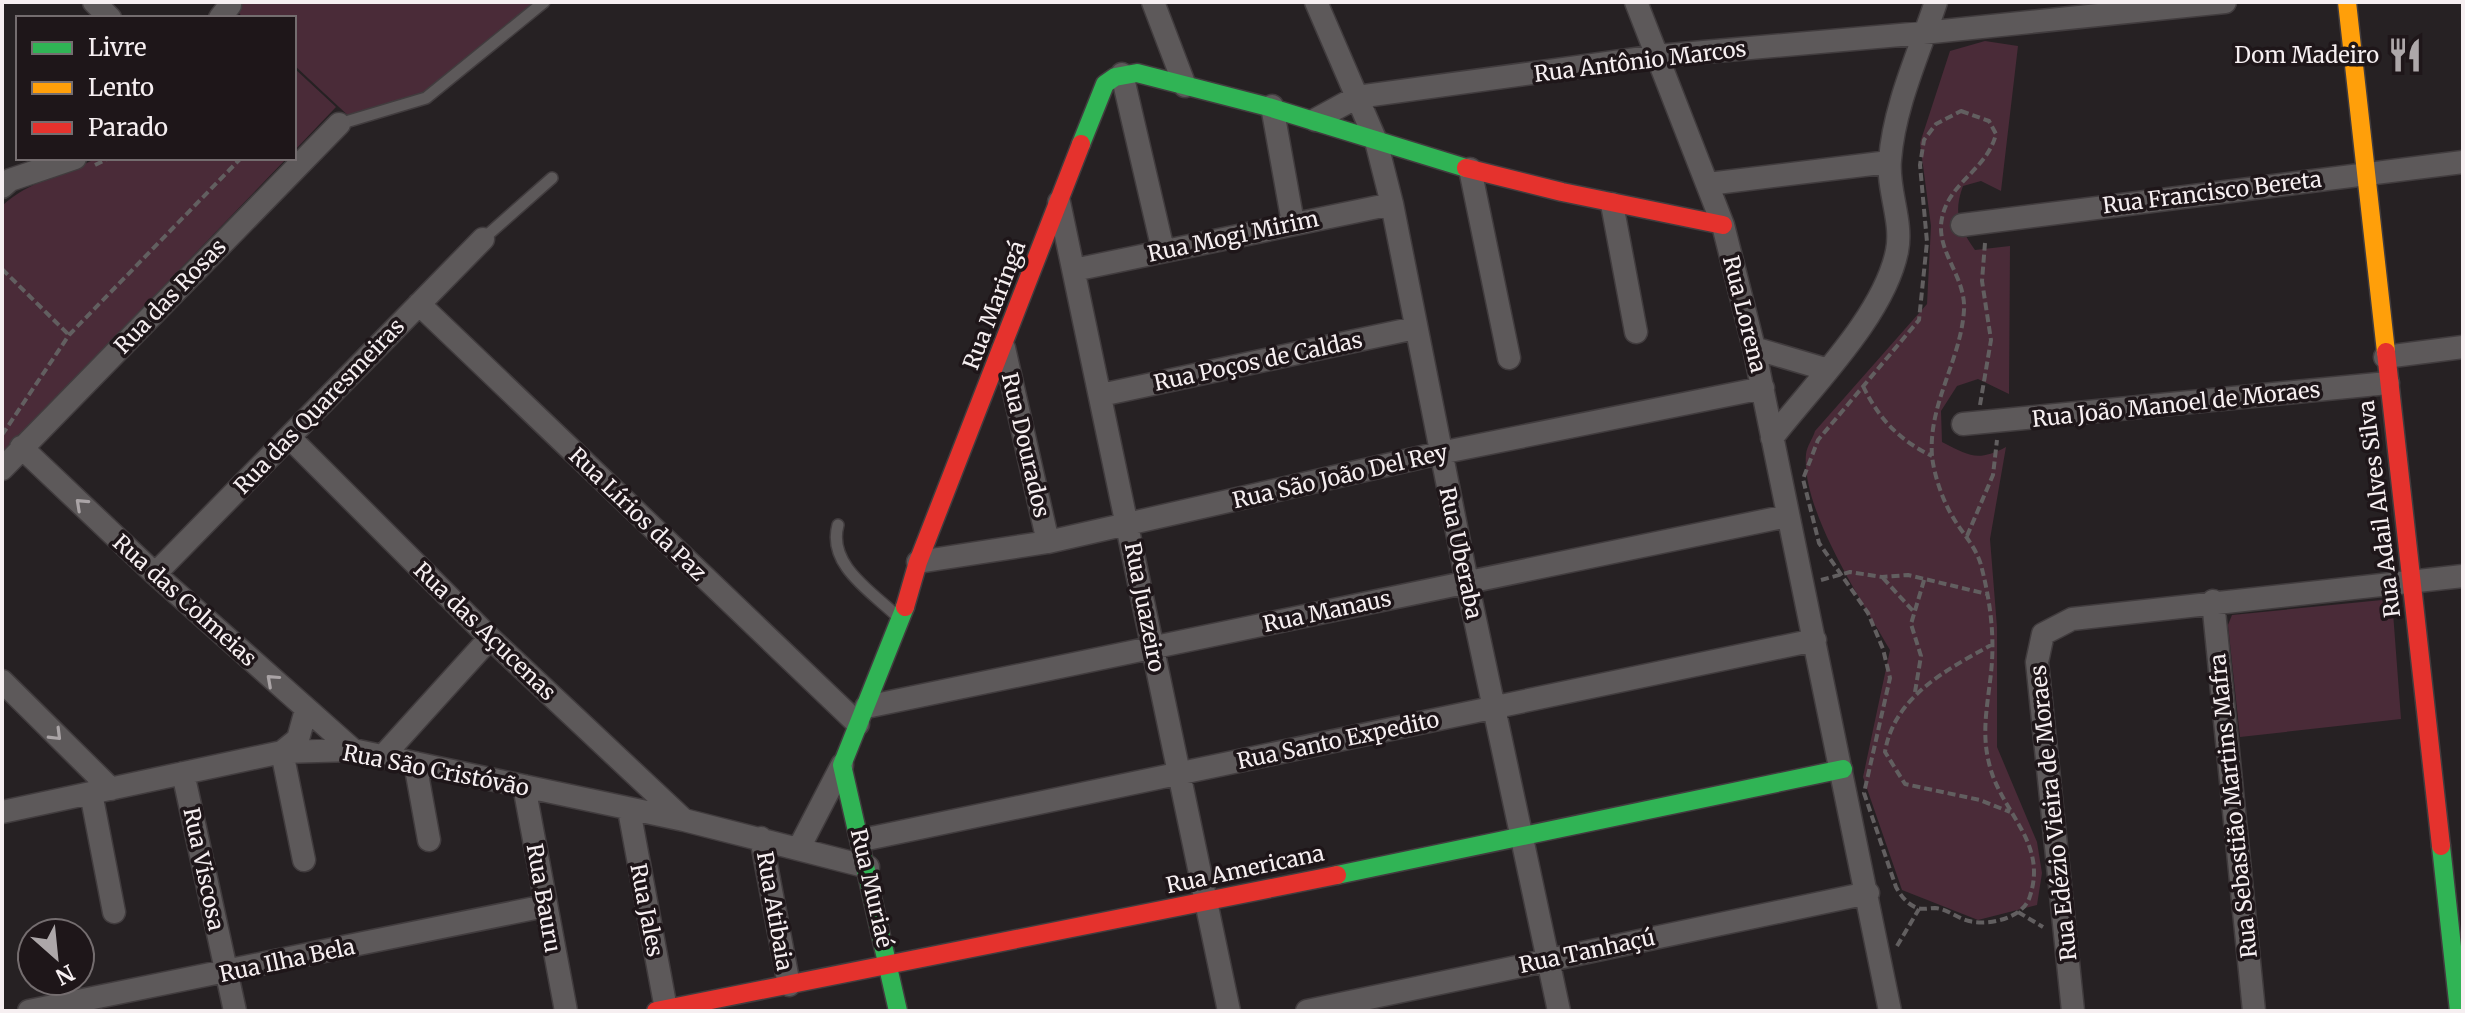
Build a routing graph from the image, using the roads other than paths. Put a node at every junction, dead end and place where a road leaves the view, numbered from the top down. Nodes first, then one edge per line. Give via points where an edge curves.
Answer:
1 (544, 2) edge
2 (1153, 2) edge
3 (1316, 2) edge
4 (1636, 2) edge
5 (1936, 2) edge
6 (2225, 2) edge
7 (2347, 2) edge
8 (1923, 33) junction
9 (1658, 56) junction
10 (1122, 74) junction
11 (1185, 86) junction
12 (1357, 97) junction
13 (1272, 106) junction
14 (1315, 120) junction
15 (339, 124) joint
16 (1376, 141) junction
17 (69, 160) edge
18 (1889, 162) junction
19 (2463, 162) edge
20 (1470, 169) junction
21 (2368, 173) junction
22 (552, 178) dead end
23 (5, 180) edge
24 (1708, 184) junction
25 (1059, 202) junction
26 (1392, 204) junction
27 (1612, 204) junction
28 (1293, 223) junction
29 (1723, 225) junction
30 (1962, 225) dead end
31 (483, 239) joint
32 (1163, 250) junction
33 (1074, 270) junction
34 (419, 304) junction
35 (1415, 328) junction
36 (1636, 332) dead end
37 (2463, 347) edge
38 (1004, 348) junction
39 (1754, 348) junction
40 (2385, 357) junction
41 (1509, 358) dead end
42 (1825, 369) junction
43 (2388, 383) junction
44 (1763, 388) junction
45 (1101, 395) junction
46 (1979, 423) road end
47 (290, 438) junction
48 (1772, 438) junction
49 (12, 441) edge
50 (1440, 453) junction
51 (2, 469) edge
52 (1787, 516) junction
53 (1128, 524) junction
54 (838, 525) dead end
55 (1048, 542) junction
56 (918, 562) junction
57 (155, 574) junction
58 (2463, 576) edge
59 (2412, 581) junction
60 (1467, 582) junction
61 (2213, 601) junction
62 (901, 621) junction
63 (490, 638) junction
64 (1815, 640) junction
65 (1152, 648) junction
66 (2, 681) edge
67 (1495, 707) junction
68 (306, 710) junction
69 (862, 716) junction
70 (353, 750) junction
71 (282, 752) junction
72 (384, 755) junction
73 (415, 763) junction
74 (842, 765) junction
75 (1843, 769) junction
76 (183, 773) junction
77 (1179, 773) junction
78 (524, 786) junction
79 (101, 791) junction
80 (629, 810) junction
81 (2, 812) edge
82 (684, 820) junction
83 (1522, 834) junction
84 (761, 838) junction
85 (429, 840) dead end
86 (862, 840) junction
87 (799, 848) junction
88 (304, 860) dead end
89 (868, 867) junction
90 (1868, 893) junction
91 (1206, 903) junction
92 (545, 906) junction
93 (114, 912) dead end
94 (1549, 959) junction
95 (889, 965) junction
96 (227, 973) junction
97 (789, 985) junction
98 (661, 1010) edge
99 (29, 1011) edge
100 (235, 1011) edge
101 (566, 1011) edge
102 (898, 1011) edge
103 (1229, 1011) edge
104 (1307, 1011) edge
105 (1559, 1011) edge
106 (1890, 1011) edge
107 (2073, 1011) edge
108 (2254, 1011) edge
109 (2459, 1011) edge

1 - 15 lane via 426,98
2 - 11 street
3 - 12 street, Rua Uberaba
4 - 9 street
5 - 8 street
6 - 8 street, Rua Antônio Marcos
7 - 21 street, Rua Adail Alves Silva
8 - 9 street, Rua Antônio Marcos
8 - 18 street
9 - 12 street, Rua Antônio Marcos
9 - 24 street
10 - 11 street, Rua Lorena
10 - 25 street, Rua Maringá via 1105,84
10 - 32 street
11 - 13 street, Rua Lorena
12 - 14 street
12 - 16 street, Rua Uberaba
13 - 14 street, Rua Lorena
13 - 28 street
14 - 16 street, Rua Lorena
15 - 49 street, Rua das Rosas
16 - 20 street, Rua Lorena
16 - 26 street, Rua Uberaba
17 - 23 street
18 - 24 street
18 - 42 street via 1897,251 1867,320
19 - 21 street, Rua Francisco Bereta
20 - 27 street, Rua Lorena
20 - 41 street
21 - 30 street, Rua Francisco Bereta
21 - 40 street, Rua Adail Alves Silva
22 - 31 lane
24 - 29 street
25 - 33 street, Rua Juazeiro
25 - 38 street, Rua Maringá
26 - 28 street, Rua Mogi Mirim
26 - 35 street, Rua Uberaba
27 - 29 street, Rua Lorena
27 - 36 street
28 - 32 street, Rua Mogi Mirim
29 - 39 street, Rua Lorena
31 - 34 street, Rua das Quaresmeiras
32 - 33 street, Rua Mogi Mirim
33 - 45 street, Rua Juazeiro
34 - 47 street, Rua das Quaresmeiras
34 - 69 street, Rua Lírios da Paz
35 - 45 street, Rua Poços de Caldas
35 - 50 street, Rua Uberaba
37 - 40 street
38 - 55 street, Rua Dourados
38 - 56 street, Rua Maringá
39 - 42 street
39 - 44 street, Rua Lorena
40 - 43 street, Rua Adail Alves Silva
42 - 48 street
43 - 46 street, Rua João Manoel de Moraes
43 - 59 street, Rua Adail Alves Silva
44 - 48 street, Rua Lorena
44 - 50 street, Rua São João Del Rey
45 - 53 street, Rua Juazeiro
47 - 57 street, Rua das Quaresmeiras
47 - 63 street, Rua das Açucenas
48 - 52 street, Rua Lorena
49 - 51 street, Rua das Rosas
57 -> 49 street, Rua das Colmeias
50 - 53 street, Rua São João Del Rey
50 - 60 street, Rua Uberaba
52 - 60 street, Rua Manaus
52 - 64 street, Rua Lorena
53 - 55 street, Rua São João Del Rey
53 - 65 street, Rua Juazeiro
54 - 62 lane via 835,547 842,564
55 - 56 street, Rua São João Del Rey
56 - 62 street
68 -> 57 street, Rua das Colmeias
58 - 59 street
59 - 61 street
59 - 109 street, Rua Adail Alves Silva
60 - 65 street, Rua Manaus
60 - 67 street, Rua Uberaba
61 - 107 street, Rua Edézio Vieira de Moraes via 2057,623 2043,634 2037,662
61 - 108 street, Rua Sebastião Martins Mafra
62 - 69 street
63 - 72 street
63 - 82 street, Rua das Açucenas
64 - 67 street, Rua Santo Expedito
64 - 75 street, Rua Lorena
65 - 69 street, Rua Manaus
65 - 77 street, Rua Juazeiro
66 -> 79 street
67 - 77 street, Rua Santo Expedito
67 - 83 street, Rua Uberaba
68 - 70 street, Rua das Colmeias
68 - 71 street via 298,739
69 - 74 street
70 - 71 street, Rua São Cristóvão
70 - 72 street, Rua São Cristóvão
71 - 76 street, Rua São Cristóvão
71 - 88 street
72 - 73 street, Rua São Cristóvão
73 - 78 street, Rua São Cristóvão
73 - 85 street
74 - 86 street, Rua Muriaé
74 - 87 street
75 - 83 street, Rua Americana
75 - 90 street, Rua Lorena
76 - 79 street, Rua São Cristóvão
76 - 96 street, Rua Viscosa
77 - 86 street, Rua Santo Expedito
77 - 91 street, Rua Juazeiro
78 - 80 street, Rua São Cristóvão
78 - 92 street, Rua Bauru
79 - 81 street, Rua São Cristóvão
79 - 93 street
80 - 82 street, Rua São Cristóvão
80 - 98 street, Rua Jales
82 - 84 street, Rua São Cristóvão
83 - 91 street, Rua Americana
83 - 94 street, Rua Uberaba
84 - 87 street, Rua São Cristóvão
84 - 97 street, Rua Atibaia
86 - 89 street, Rua Muriaé
87 - 89 street, Rua São Cristóvão
89 - 95 street, Rua Muriaé
90 - 94 street, Rua Tanhaçú
90 - 106 street, Rua Lorena
91 - 95 street, Rua Americana
91 - 103 street, Rua Juazeiro
92 - 96 street, Rua Ilha Bela
92 - 101 street, Rua Bauru
94 - 104 street, Rua Tanhaçú
94 - 105 street, Rua Uberaba
95 - 97 street, Rua Americana
95 - 102 street, Rua Muriaé
96 - 99 street, Rua Ilha Bela
96 - 100 street, Rua Viscosa
97 - 98 street, Rua Americana

